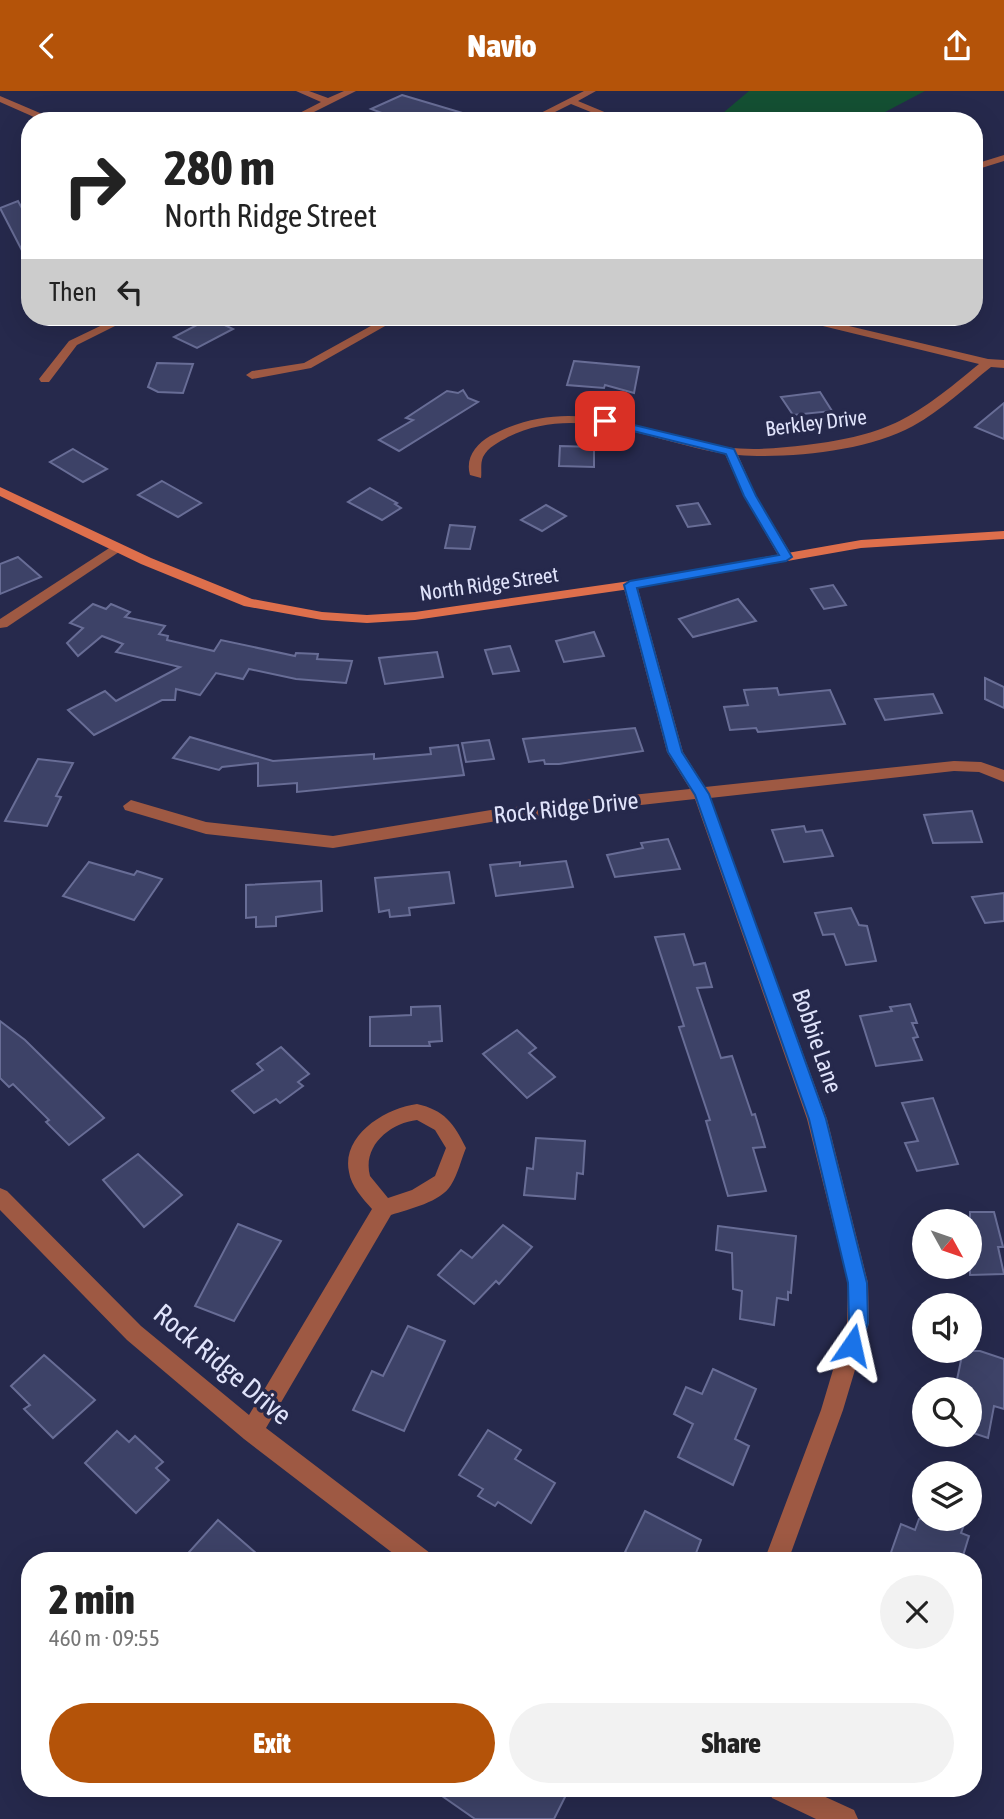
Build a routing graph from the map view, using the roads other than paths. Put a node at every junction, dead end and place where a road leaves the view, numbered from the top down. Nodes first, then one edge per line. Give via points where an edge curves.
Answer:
1 (301, 91) edge
2 (351, 91) edge
3 (591, 91) edge
4 (0, 99) edge
5 (571, 101) junction
6 (329, 102) junction
7 (30, 112) edge
8 (307, 112) edge
9 (548, 112) edge
10 (599, 112) edge
11 (1004, 158) edge
12 (983, 165) edge
13 (108, 326) edge
14 (379, 326) edge
15 (836, 326) edge
16 (989, 363) junction
17 (1004, 364) edge
18 (252, 375) dead end
19 (45, 379) dead end
20 (730, 451) junction
21 (476, 475) dead end
22 (0, 491) edge
23 (1004, 535) edge
24 (117, 547) junction
25 (786, 557) junction
26 (630, 585) junction
27 (2, 624) edge
28 (1004, 776) edge
29 (702, 794) junction
30 (131, 806) dead end
31 (0, 1197) edge
32 (384, 1208) junction
33 (251, 1431) junction
34 (410, 1552) edge
35 (779, 1552) edge
36 (798, 1797) edge
37 (845, 1819) edge

1 - 6 street
2 - 6 street
3 - 5 street
4 - 7 street
5 - 9 street
5 - 10 street
6 - 8 street
11 - 12 street
13 - 19 street via 73,343
14 - 18 street via 307,366
15 - 16 street
16 - 17 street
16 - 20 street, Berkley Drive via 905,426 879,436 835,444
20 - 21 street, Berkley Drive via 625,424 557,418 510,430 486,445 475,459
20 - 25 street
22 - 24 street, North Ridge Street
23 - 25 street, North Ridge Street via 861,544
24 - 26 street, North Ridge Street via 249,603 322,616 415,616
24 - 27 street
25 - 26 street, North Ridge Street
26 - 29 street, Bobbie Lane via 675,752
28 - 29 street, Rock Ridge Drive via 981,767 954,766
29 - 30 street, Rock Ridge Drive via 497,815 333,842 206,828
29 - 35 street, Bobbie Lane via 817,1119 858,1283 858,1323 832,1410
31 - 33 street, Rock Ridge Drive via 134,1333
32 - 32 street via 363,1183 358,1167 366,1140 390,1117 415,1111 441,1122 456,1148 443,1182 418,1197
32 - 33 street
33 - 34 street, Rock Ridge Drive
36 - 37 street

